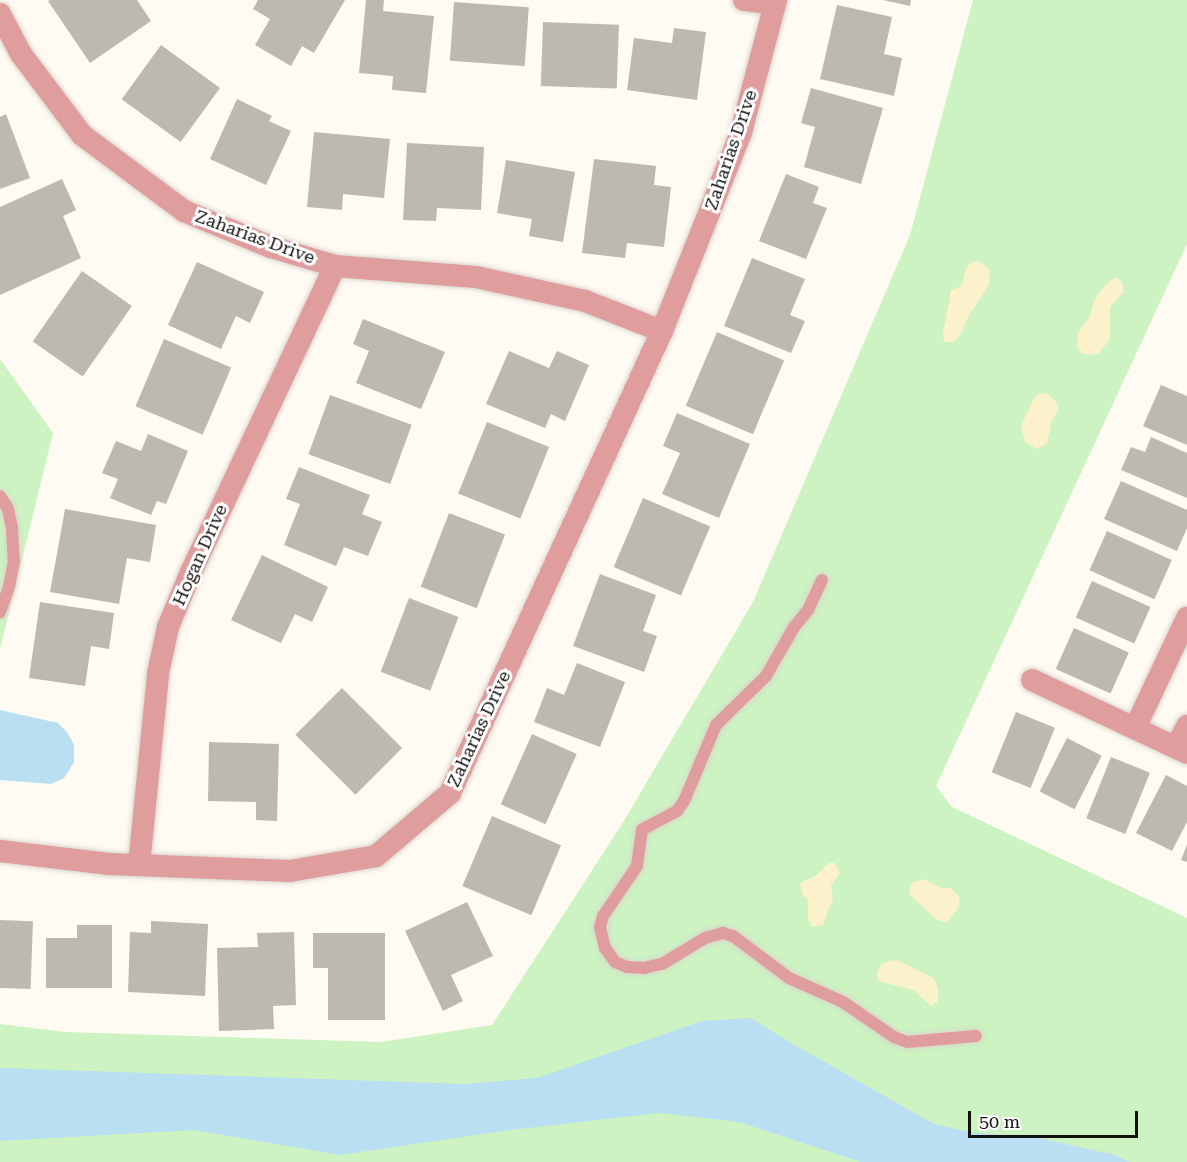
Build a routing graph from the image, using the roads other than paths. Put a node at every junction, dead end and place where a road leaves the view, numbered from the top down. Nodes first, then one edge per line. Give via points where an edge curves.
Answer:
1 (744, 0) edge
2 (776, 2) edge
3 (0, 14) edge
4 (335, 266) junction
5 (662, 331) junction
6 (0, 496) edge
7 (822, 580) dead end
8 (0, 612) edge
9 (1187, 618) edge
10 (1032, 680) dead end
11 (1187, 726) edge
12 (1135, 728) junction
13 (1182, 750) edge
14 (0, 851) edge
15 (139, 865) junction
16 (976, 1036) dead end

1 - 2 street
2 - 5 street, Zaharias Drive via 741,132
3 - 4 street, Zaharias Drive via 21,54 82,135 184,211 271,247
4 - 5 street, Zaharias Drive via 476,278 585,301
4 - 15 street, Hogan Drive via 168,627 158,674
5 - 15 street, Zaharias Drive via 450,793 376,856 290,871
6 - 8 lane via 8,509 14,561
7 - 16 lane via 808,610 766,676 716,724 677,811 642,830 638,866 603,916 600,927 605,948 615,962 644,968 662,964 705,938 723,933 789,978 843,1002 894,1037 907,1042
9 - 12 street
10 - 12 street
11 - 13 street
12 - 13 street
14 - 15 street, Zaharias Drive

